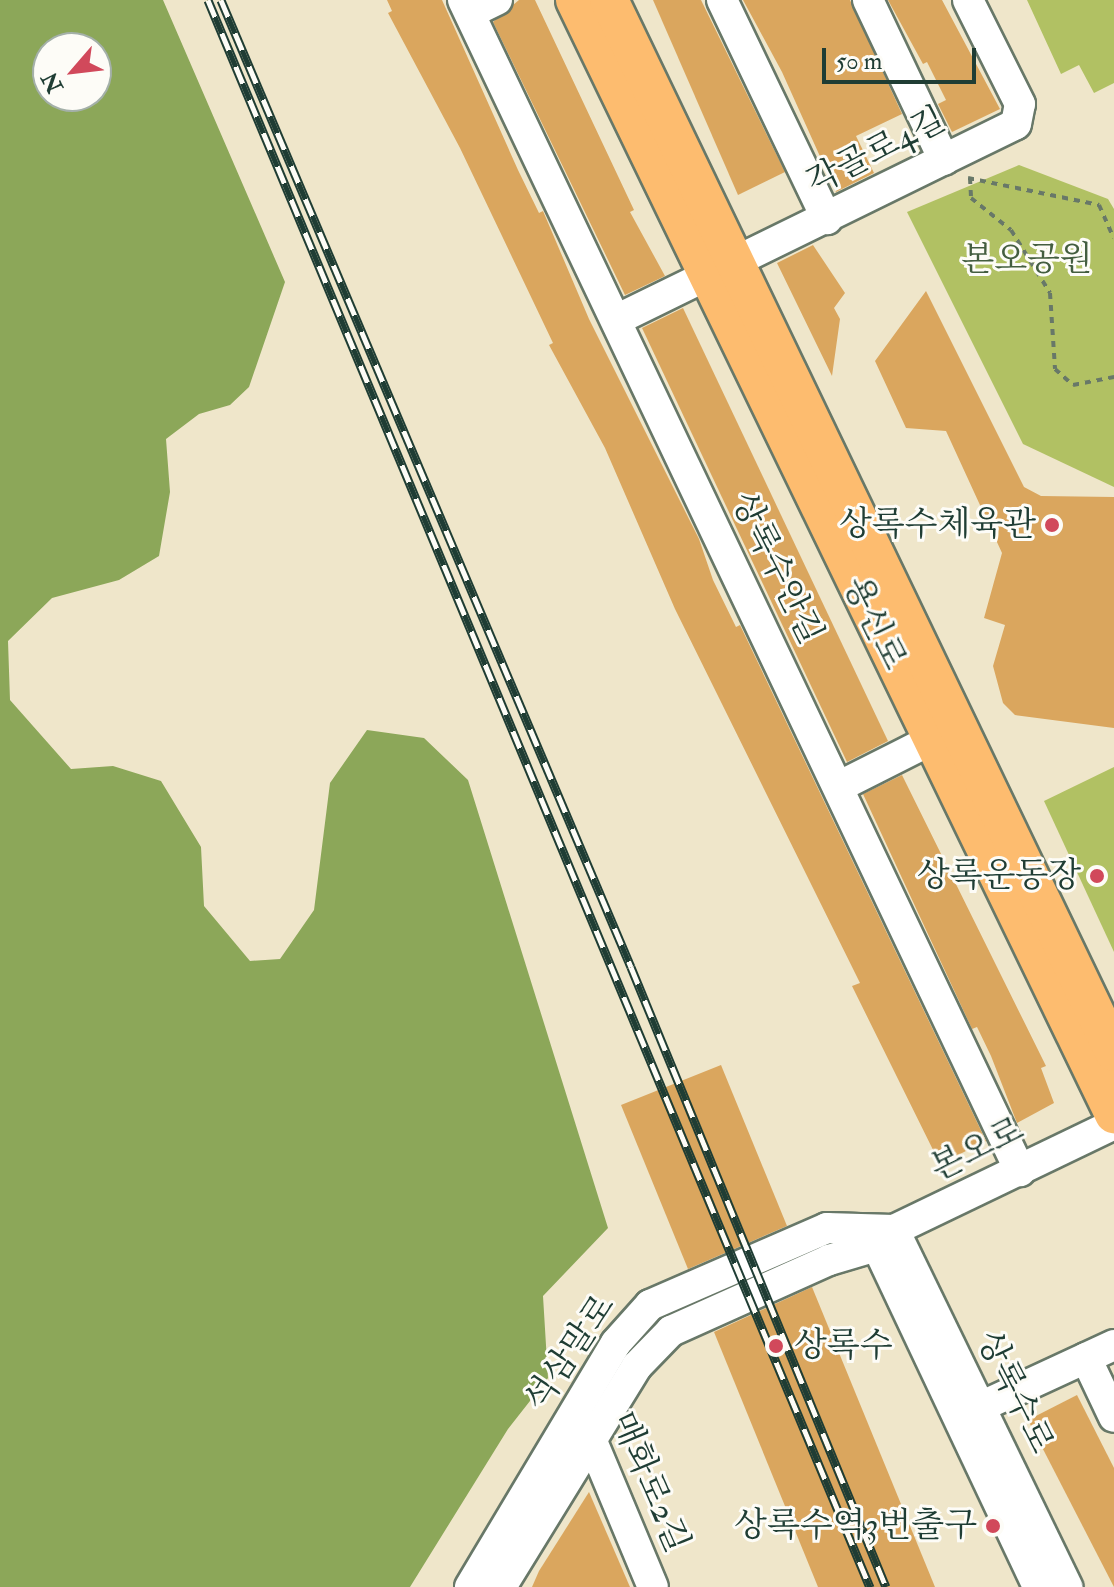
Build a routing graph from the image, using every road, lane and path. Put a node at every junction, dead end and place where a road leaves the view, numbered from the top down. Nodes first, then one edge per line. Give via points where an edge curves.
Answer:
1 (497, 0) edge
2 (575, 0) edge
3 (609, 0) edge
4 (722, 0) edge
5 (868, 0) edge
6 (968, 0) edge
7 (467, 7) edge
8 (944, 160) junction
9 (970, 178) junction
10 (827, 219) junction
11 (1114, 238) edge
12 (721, 270) junction
13 (616, 320) junction
14 (1114, 377) edge
15 (931, 740) junction
16 (840, 786) junction
17 (1114, 1052) edge
18 (1114, 1114) edge
19 (1114, 1124) edge
20 (1020, 1171) junction
21 (885, 1238) junction
22 (1114, 1345) edge
23 (1086, 1358) junction
24 (577, 1407) junction
25 (980, 1407) junction
26 (1114, 1417) edge
27 (591, 1439) junction
28 (470, 1587) edge
29 (501, 1587) edge
30 (653, 1587) edge
31 (1038, 1587) edge
32 (1067, 1587) edge

1 - 7 street
2 - 12 main road, 용신로
3 - 12 main road, 용신로
4 - 10 street
5 - 8 street
6 - 8 street, 각골로4길 via 1020,104 1016,124
7 - 13 street, 상록수안길
8 - 9 path via 955,175
8 - 10 street, 각골로4길
9 - 11 path via 1099,205
9 - 14 path via 971,198 1011,230 1050,293 1055,369 1073,385
10 - 12 street, 각골로4길
12 - 13 street, 각골로4길
12 - 15 main road, 용신로
12 - 17 main road, 용신로
13 - 16 street, 상록수안길
15 - 16 street
15 - 18 main road, 용신로
16 - 20 street, 상록수안길
19 - 20 street, 본오로
20 - 21 street, 본오로
21 - 24 street, 석삼말로 via 827,1228 650,1305 616,1343
21 - 25 street, 상록수로
21 - 27 street, 석삼말로 via 671,1331 637,1366
21 - 31 street, 상록수로
22 - 23 street
23 - 25 street
23 - 26 street
24 - 27 street, 매화로2길
24 - 28 street, 석삼말로
25 - 32 street, 상록수로
27 - 29 street, 석삼말로
27 - 30 street, 매화로2길

